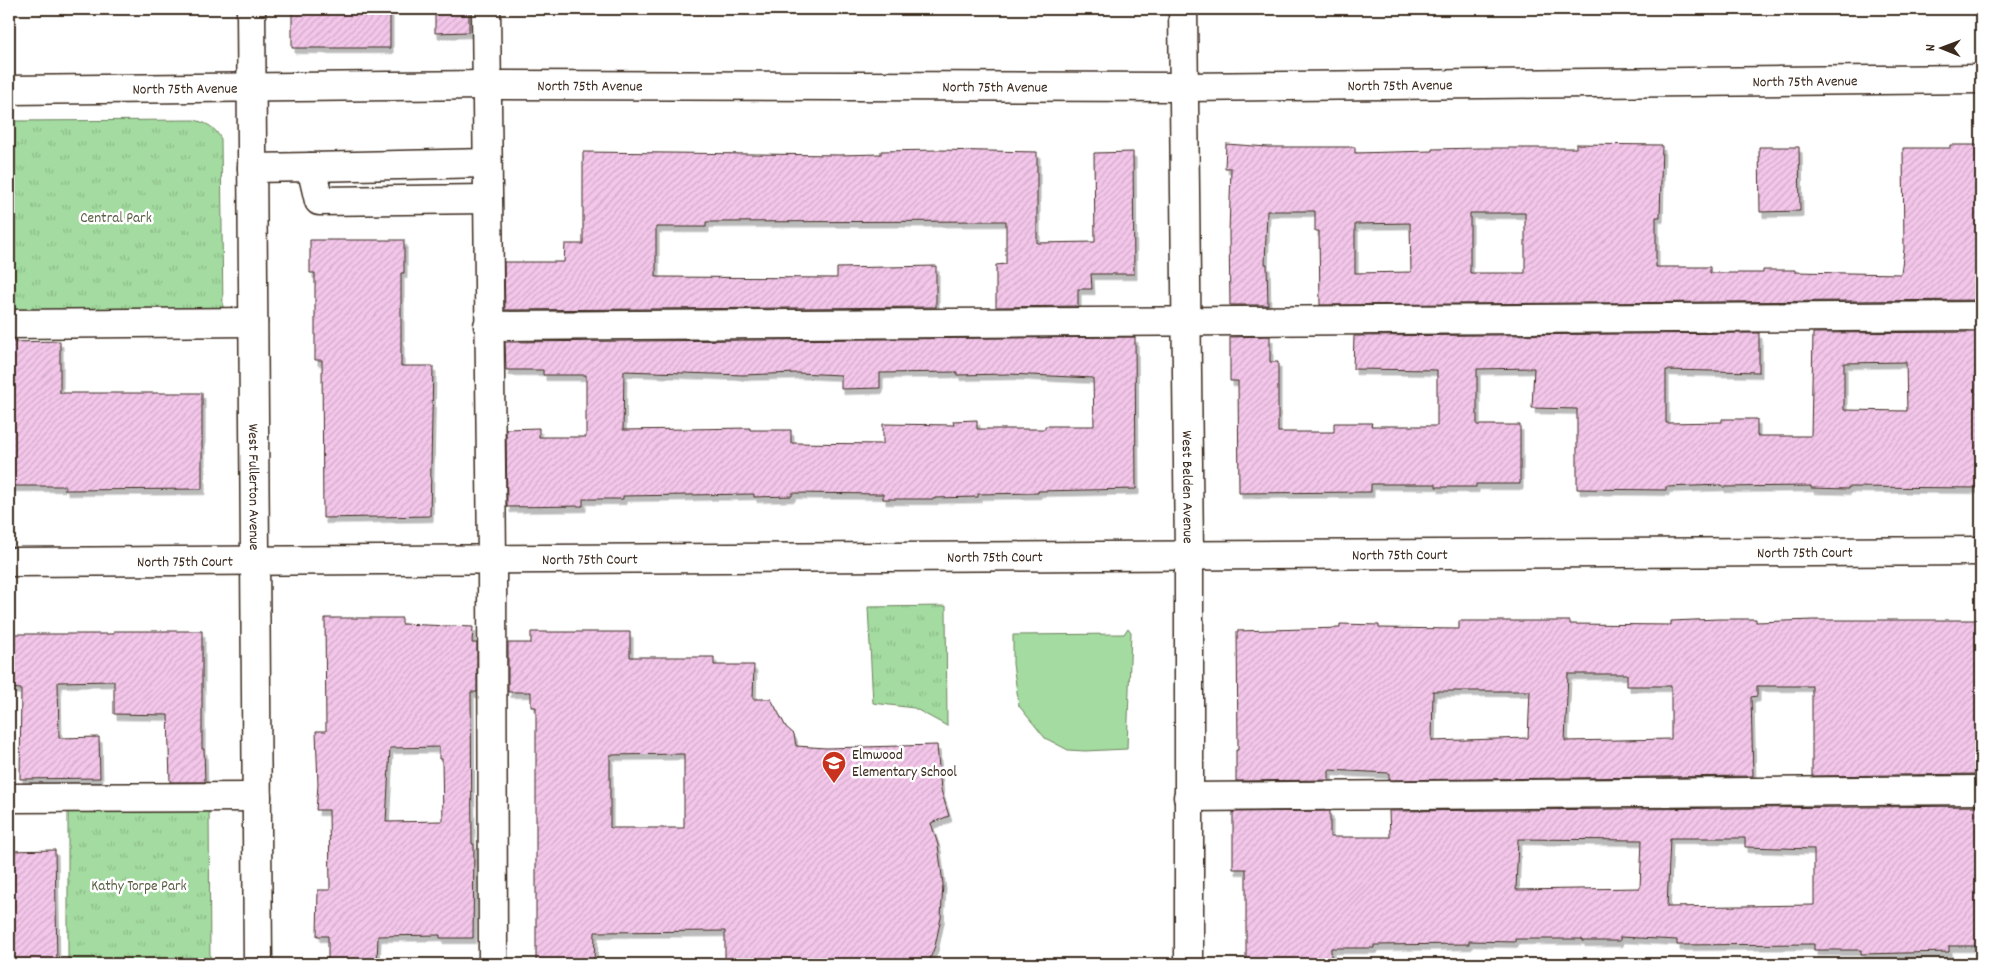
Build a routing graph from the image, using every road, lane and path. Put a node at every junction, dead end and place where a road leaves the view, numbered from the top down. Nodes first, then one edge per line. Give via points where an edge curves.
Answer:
1 (251, 9) edge
2 (486, 9) edge
3 (1184, 9) edge
4 (1981, 79) edge
5 (486, 85) junction
6 (1184, 87) junction
7 (252, 88) junction
8 (9, 90) edge
9 (487, 164) junction
10 (311, 167) junction
11 (252, 168) junction
12 (487, 199) junction
13 (1981, 316) edge
14 (1185, 321) junction
15 (253, 322) junction
16 (9, 324) edge
17 (488, 326) junction
18 (1981, 551) edge
19 (1188, 556) junction
20 (492, 560) junction
21 (255, 561) junction
22 (9, 562) edge
23 (1981, 790) edge
24 (257, 797) junction
25 (1188, 797) junction
26 (9, 798) edge
27 (258, 964) edge
28 (493, 964) edge
29 (1189, 964) edge

1 - 7 street, West Fullerton Avenue
2 - 5 street
3 - 6 street, West Belden Avenue
4 - 6 street, North 75th Avenue
5 - 6 street, North 75th Avenue
5 - 7 street, North 75th Avenue
5 - 9 street
6 - 14 street, West Belden Avenue
7 - 8 street, North 75th Avenue
7 - 11 street, West Fullerton Avenue
9 - 10 street
9 - 12 street
10 - 11 street
10 - 12 street via 319,201
11 - 15 street, West Fullerton Avenue
12 - 17 street
13 - 14 street
14 - 17 street
14 - 19 street, West Belden Avenue
15 - 16 street
15 - 21 street, West Fullerton Avenue
17 - 20 street
18 - 19 street, North 75th Court
19 - 20 street, North 75th Court
19 - 25 street, West Belden Avenue
20 - 21 street, North 75th Court
20 - 28 street
21 - 22 street, North 75th Court
21 - 24 street, West Fullerton Avenue
23 - 25 street
24 - 26 street
24 - 27 street, West Fullerton Avenue
25 - 29 street, West Belden Avenue

